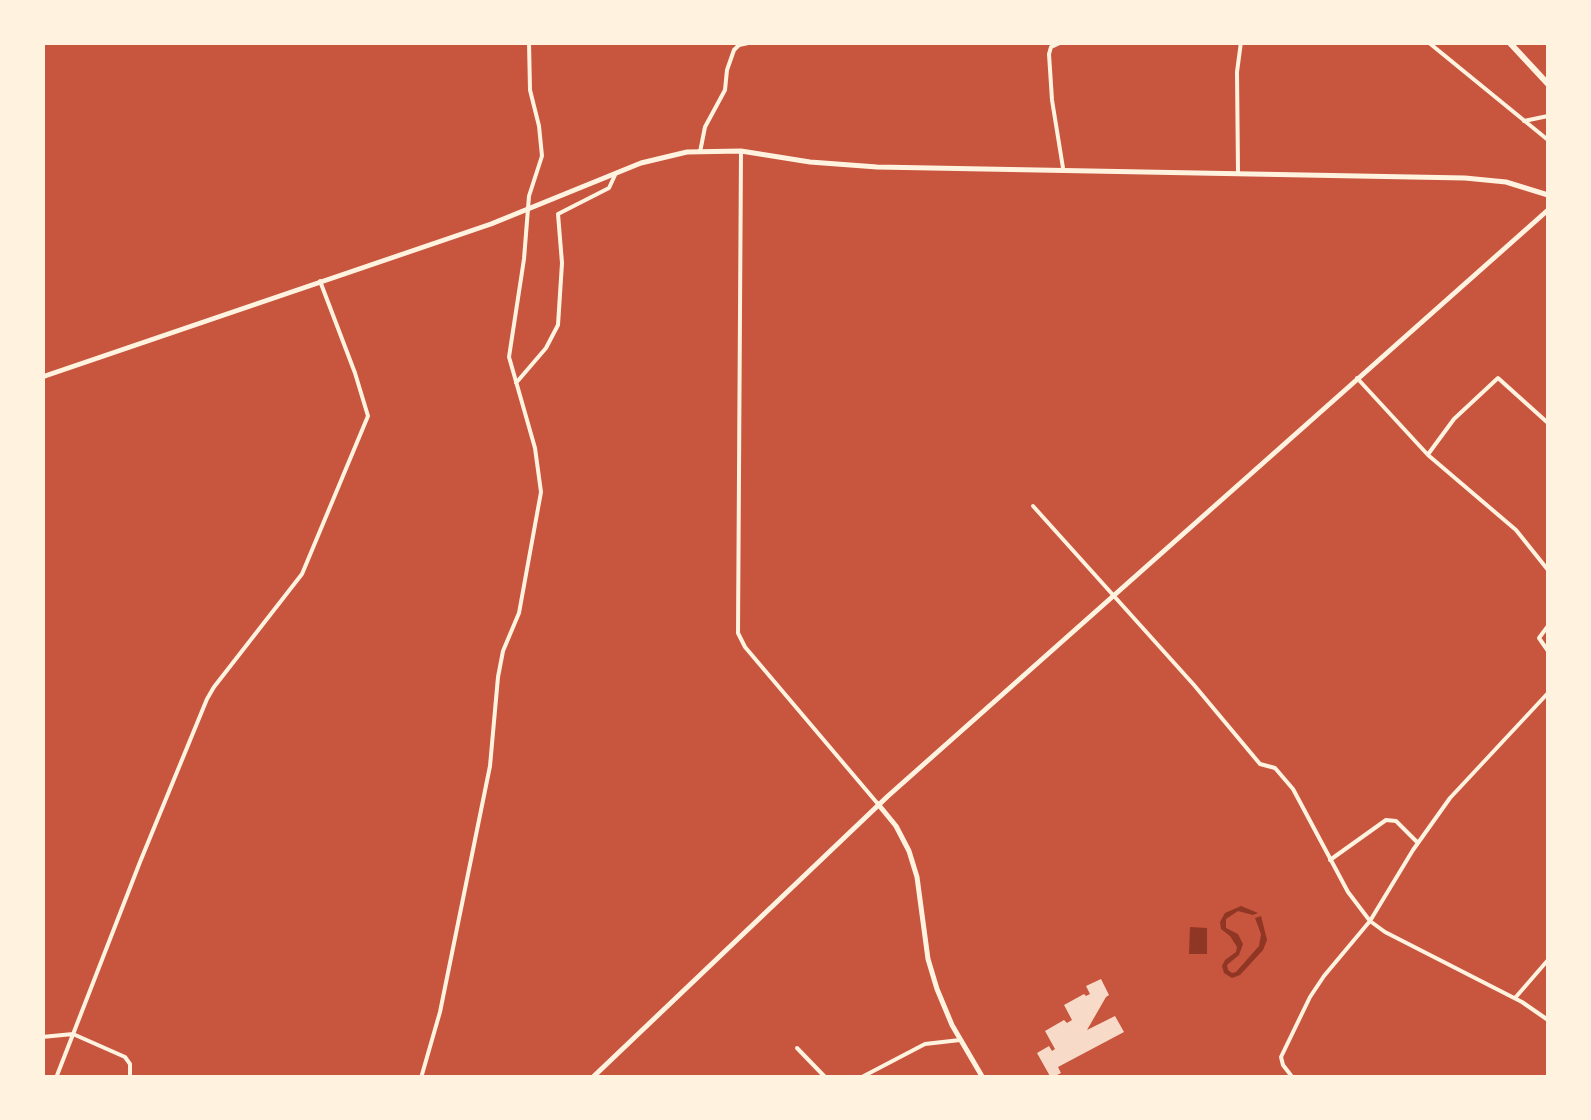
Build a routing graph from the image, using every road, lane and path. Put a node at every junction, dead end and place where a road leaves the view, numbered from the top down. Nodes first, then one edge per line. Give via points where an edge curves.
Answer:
1 (529, 42) edge
2 (753, 42) edge
3 (1062, 42) edge
4 (1241, 42) edge
5 (1428, 42) edge
6 (1508, 42) edge
7 (1548, 84) edge
8 (1548, 116) edge
9 (1524, 121) junction
10 (1548, 140) edge
11 (741, 151) junction
12 (700, 152) junction
13 (1064, 170) junction
14 (1238, 172) junction
15 (616, 173) junction
16 (1548, 196) edge
17 (526, 210) junction
18 (1548, 210) edge
19 (320, 281) junction
20 (42, 377) edge
21 (1356, 378) junction
22 (516, 383) junction
23 (1548, 424) edge
24 (1428, 455) junction
25 (1034, 506) dead end
26 (1546, 560) edge
27 (1548, 570) edge
28 (1113, 596) junction
29 (1548, 626) edge
30 (1548, 651) edge
31 (1548, 693) edge
32 (878, 804) junction
33 (1418, 843) junction
34 (1330, 860) junction
35 (1370, 922) junction
36 (1548, 960) edge
37 (1515, 998) junction
38 (1548, 1020) edge
39 (74, 1034) junction
40 (42, 1037) edge
41 (960, 1040) junction
42 (797, 1048) dead end
43 (56, 1078) edge
44 (130, 1078) edge
45 (421, 1078) edge
46 (592, 1078) edge
47 (826, 1078) edge
48 (860, 1078) edge
49 (983, 1078) edge
50 (1294, 1078) edge

1 - 17 street via 542,146
2 - 12 street via 734,50
3 - 13 street via 1049,54
4 - 14 street
5 - 9 street
6 - 7 highway
8 - 9 street
9 - 10 street
11 - 12 street
11 - 13 street via 835,165
11 - 32 street via 738,633
12 - 15 street
13 - 14 street
14 - 16 street via 1487,180
15 - 17 street
15 - 22 street via 609,188 558,214 558,326
17 - 19 street
17 - 22 street via 510,352
18 - 21 street
19 - 20 street
19 - 39 street via 368,416 302,574 207,699
21 - 24 street
21 - 28 street
22 - 45 street via 541,492 519,613 502,652 490,766
23 - 24 street via 1498,378
24 - 26 street
25 - 28 street
26 - 27 street
28 - 32 street
28 - 34 street via 1260,764 1276,768 1293,788
29 - 30 street via 1539,638
31 - 33 street via 1450,798
32 - 41 street via 912,858 932,976
32 - 46 street
33 - 34 street via 1396,821 1386,820
33 - 35 street
34 - 35 street
35 - 37 street
35 - 50 street via 1304,1007 1282,1057
36 - 37 street
37 - 38 street
39 - 40 street
39 - 43 street
39 - 44 street via 125,1057
41 - 48 street via 926,1044
41 - 49 street
42 - 47 street

